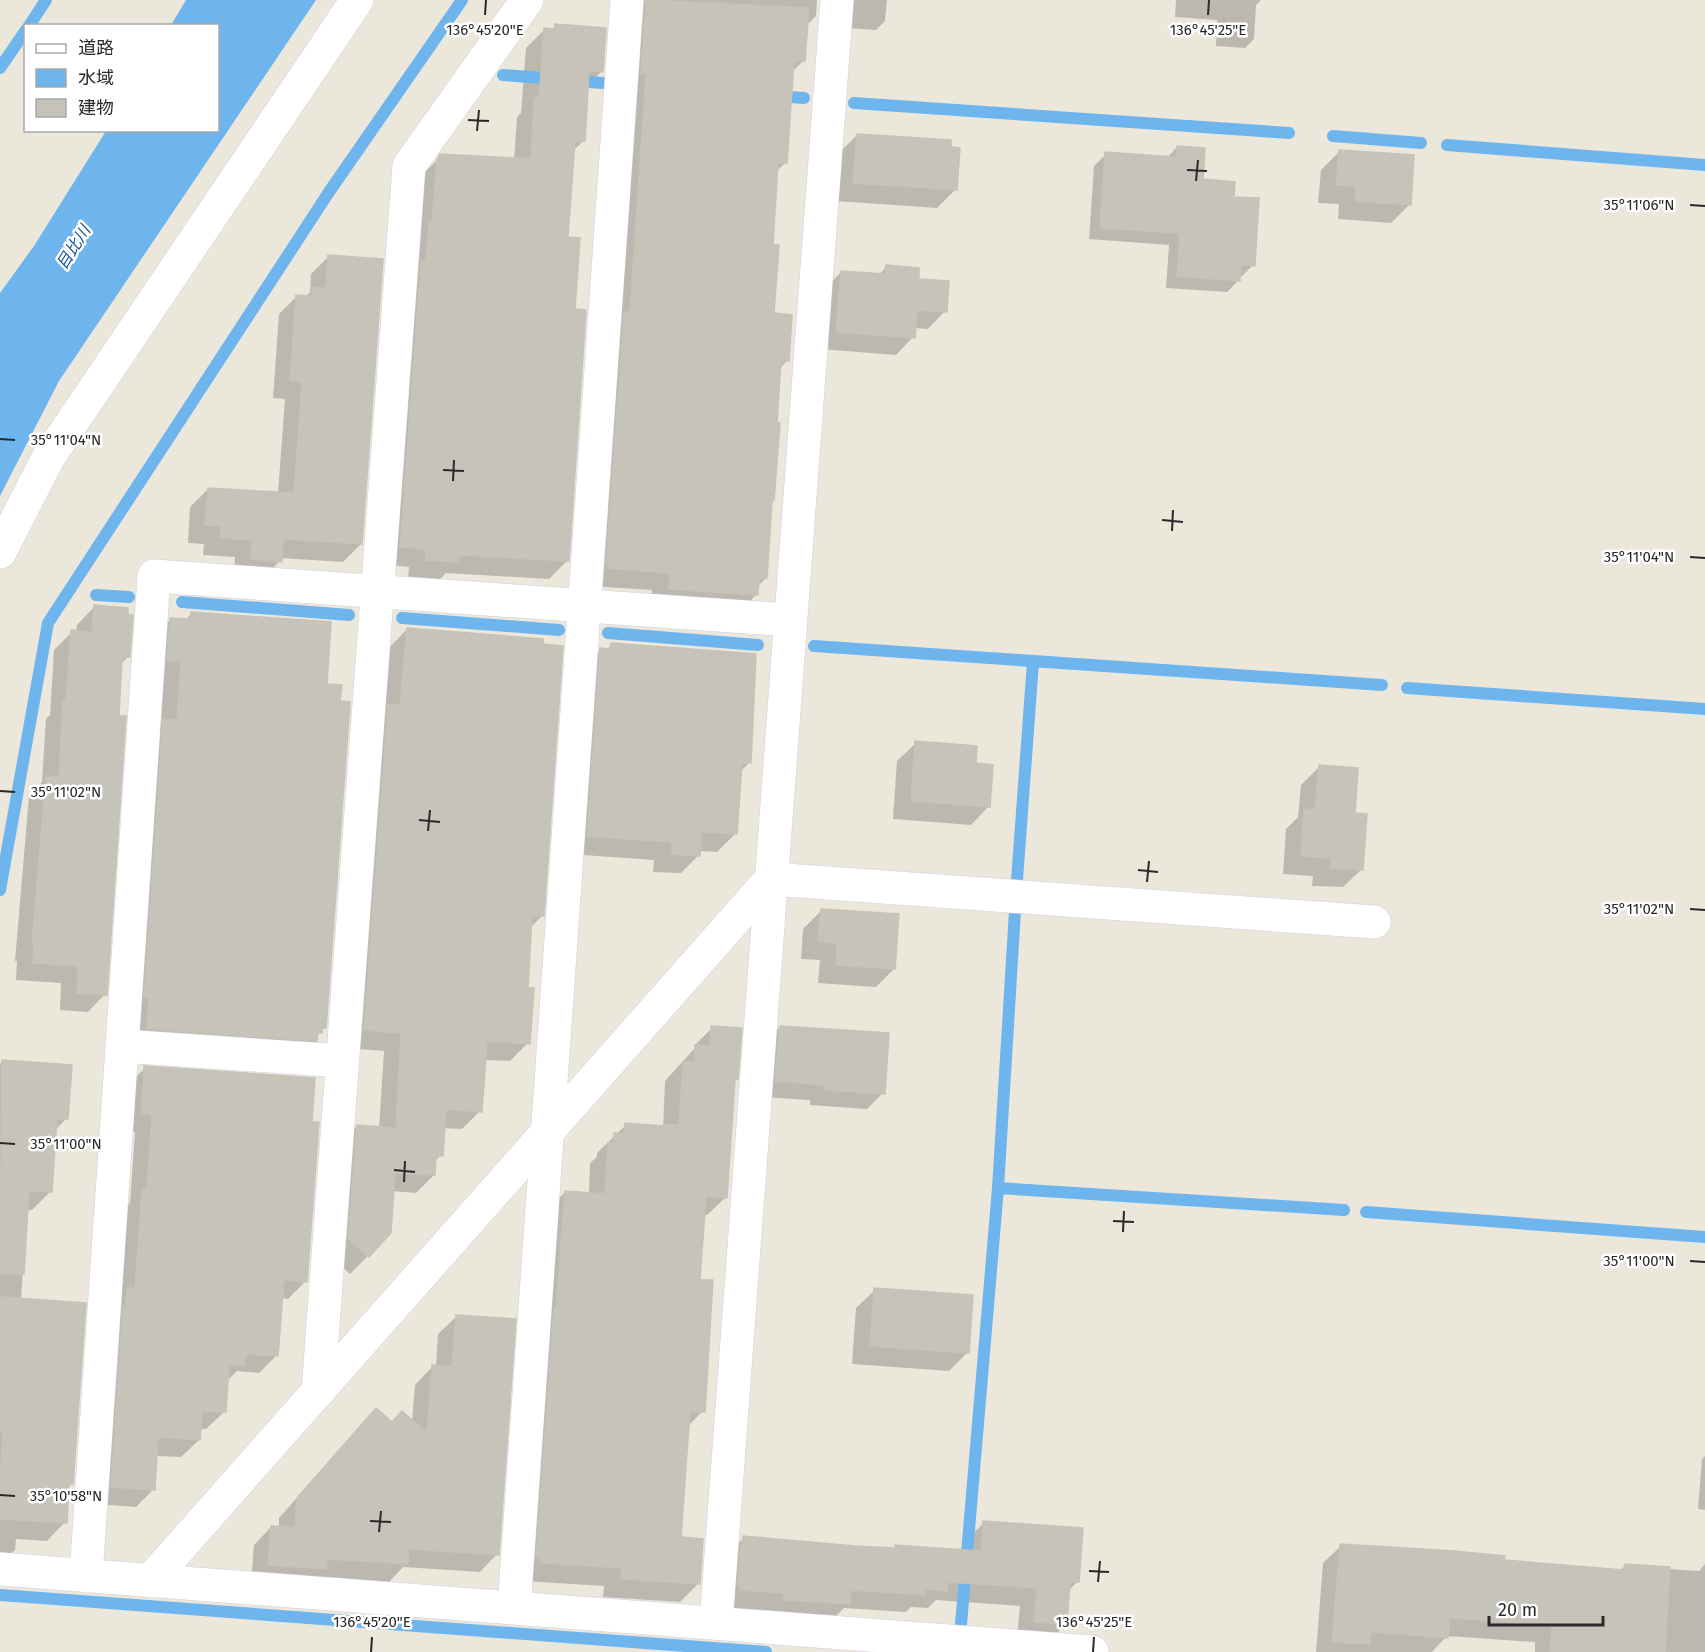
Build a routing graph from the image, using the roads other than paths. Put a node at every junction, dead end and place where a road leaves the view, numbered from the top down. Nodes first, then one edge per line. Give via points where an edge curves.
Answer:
1 (357, 0) edge
2 (527, 0) edge
3 (627, 0) edge
4 (837, 0) edge
5 (0, 552) edge
6 (377, 591) junction
7 (585, 606) junction
8 (790, 620) junction
9 (771, 879) junction
10 (1374, 922) dead end
11 (122, 1046) junction
12 (342, 1061) junction
13 (548, 1130) junction
14 (318, 1392) junction
15 (0, 1569) edge
16 (86, 1576) junction
17 (150, 1581) junction
18 (514, 1608) junction
19 (716, 1623) junction
20 (1092, 1652) edge

1 - 5 street via 48,458
2 - 6 street via 409,166
3 - 7 street
4 - 8 street
6 - 7 street
6 - 11 street via 154,576
6 - 12 street
7 - 8 street
7 - 13 street
8 - 9 street
9 - 10 street
9 - 13 street
9 - 19 street
11 - 12 street
11 - 16 street
12 - 14 street
13 - 14 street
13 - 18 street
14 - 17 street
15 - 16 street
16 - 17 street
17 - 18 street
18 - 19 street
19 - 20 street

